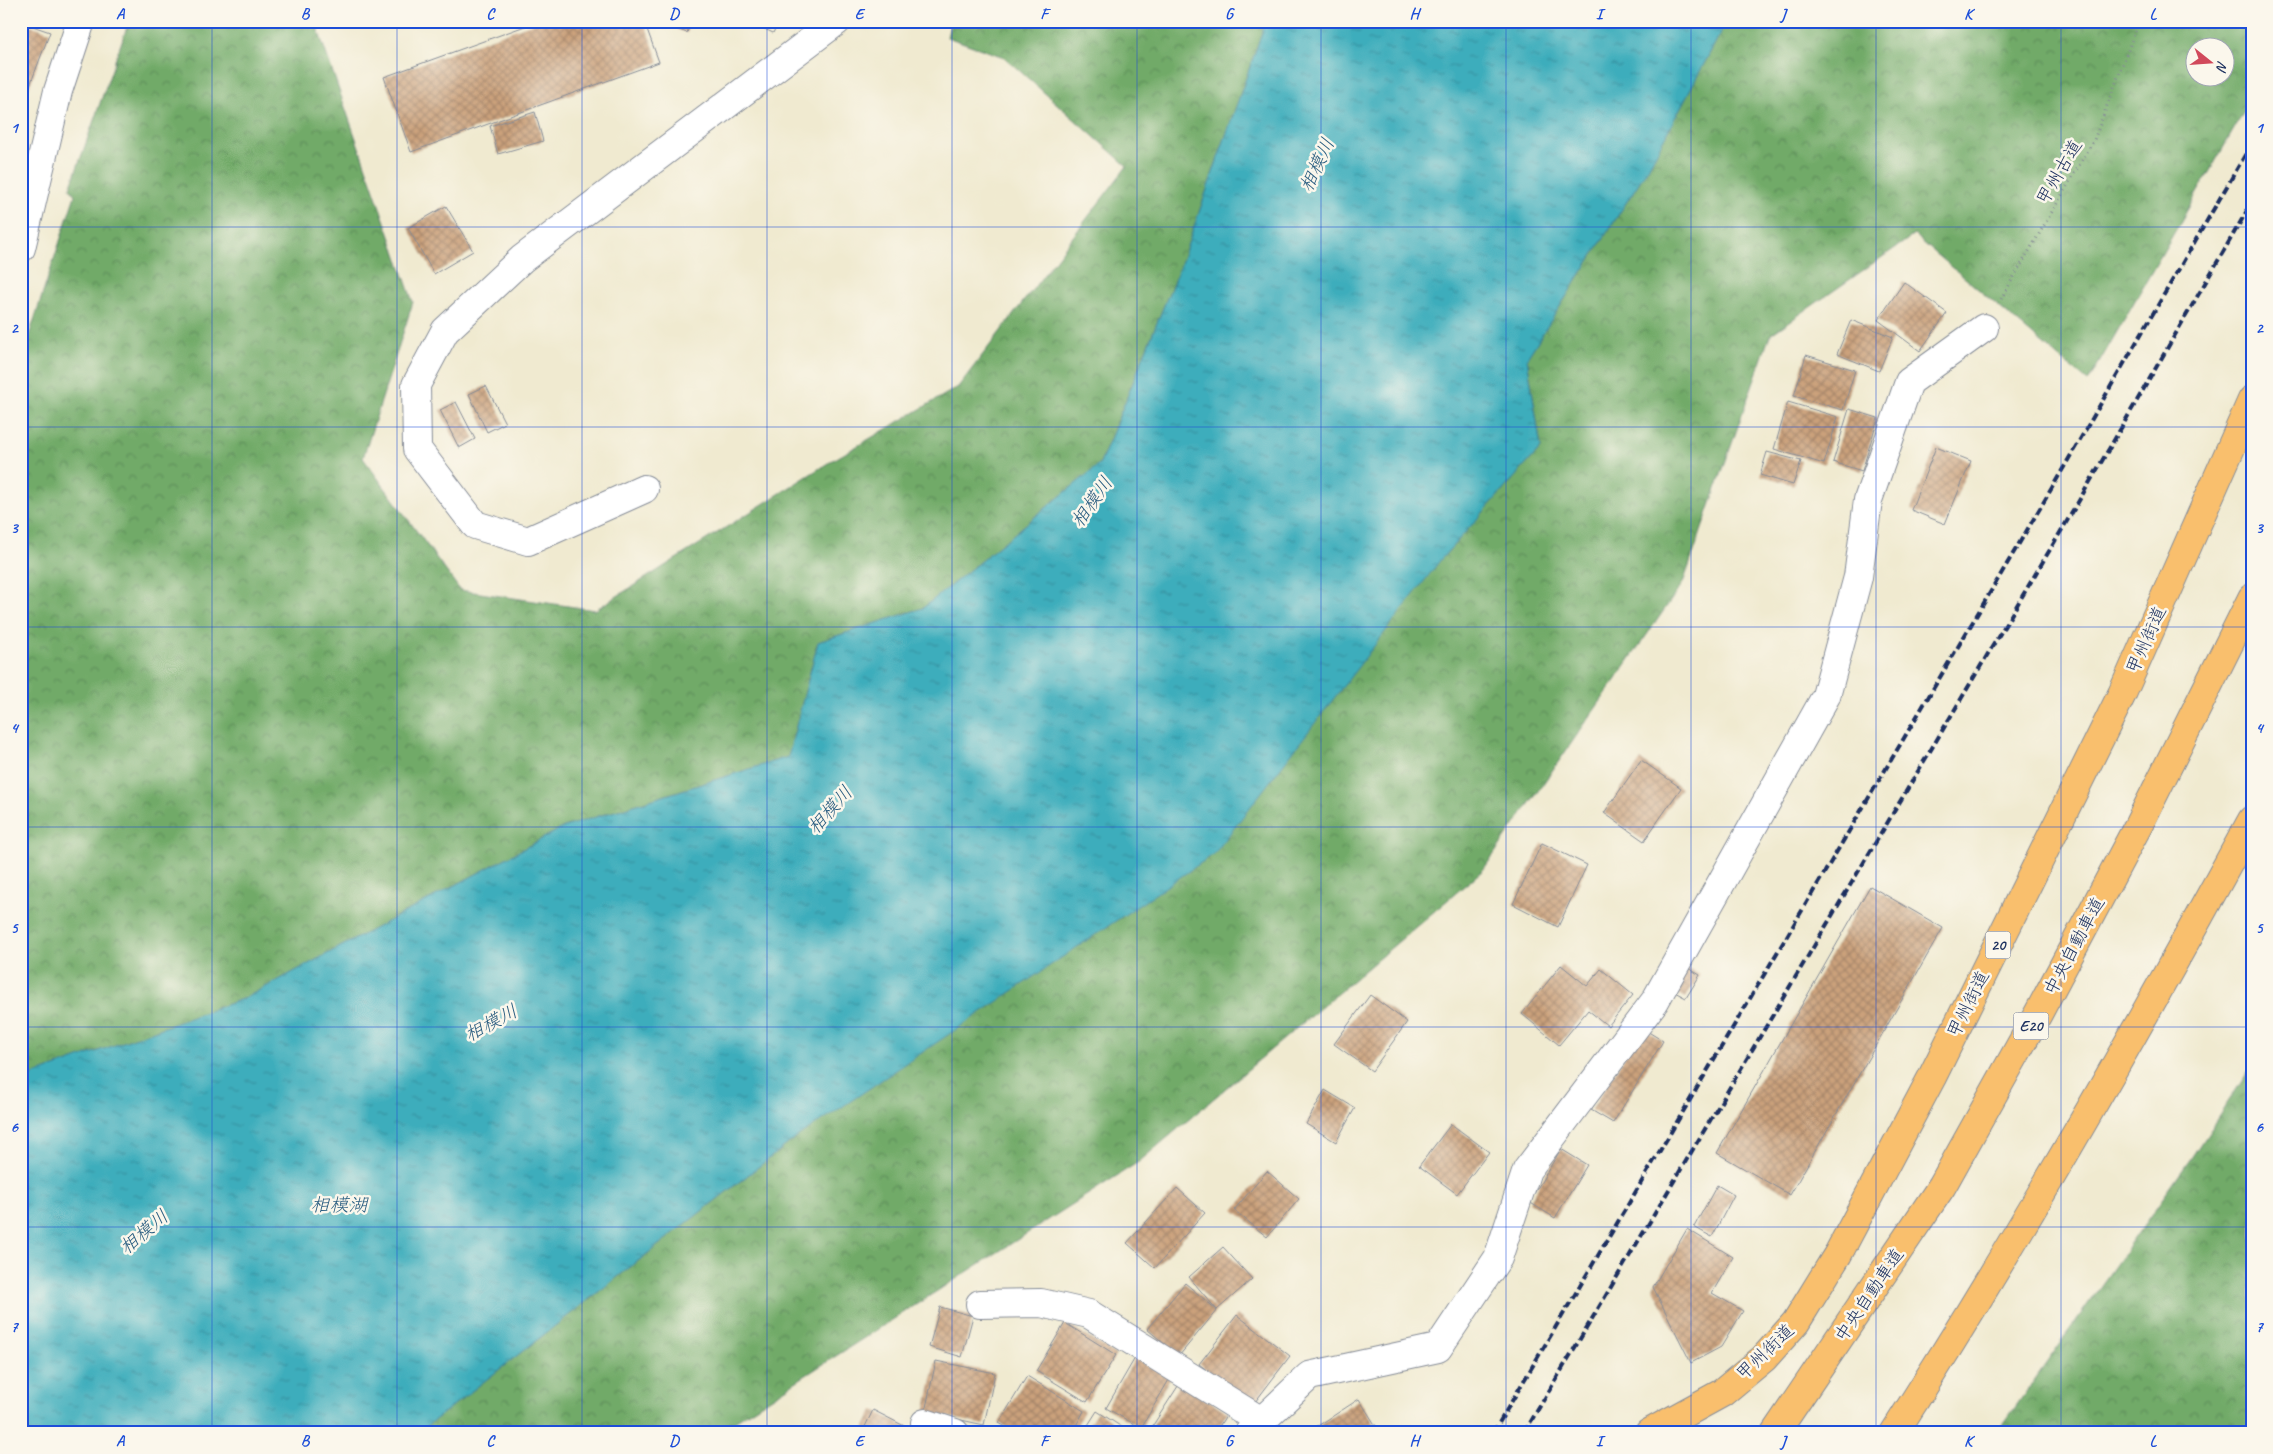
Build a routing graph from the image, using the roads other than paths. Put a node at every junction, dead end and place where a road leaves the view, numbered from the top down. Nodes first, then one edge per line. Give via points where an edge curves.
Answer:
1 (81, 21) edge
2 (837, 21) edge
3 (21, 248) edge
4 (1984, 328) road end
5 (2252, 400) edge
6 (644, 489) dead end
7 (2252, 598) edge
8 (2252, 820) edge
9 (980, 1304) dead end
10 (925, 1423) dead end
11 (1255, 1427) edge
12 (1654, 1430) edge
13 (955, 1433) edge
14 (1776, 1433) edge
15 (1894, 1433) edge

1 - 3 street via 58,91
2 - 6 street via 522,259 445,331 416,385 417,449 475,525 528,541
4 - 11 street via 1909,382 1868,500 1858,577 1826,696 1655,1001 1527,1170 1493,1266 1438,1348 1309,1376
5 - 12 highway, 甲州街道 / 20 via 2122,694 1932,1077 1838,1254 1796,1322 1764,1358 1722,1393
7 - 14 highway, 中央自動車道 / E20 via 2125,850 1942,1186
8 - 15 highway via 2152,1004
9 - 11 street via 1040,1303 1089,1314
10 - 13 street

